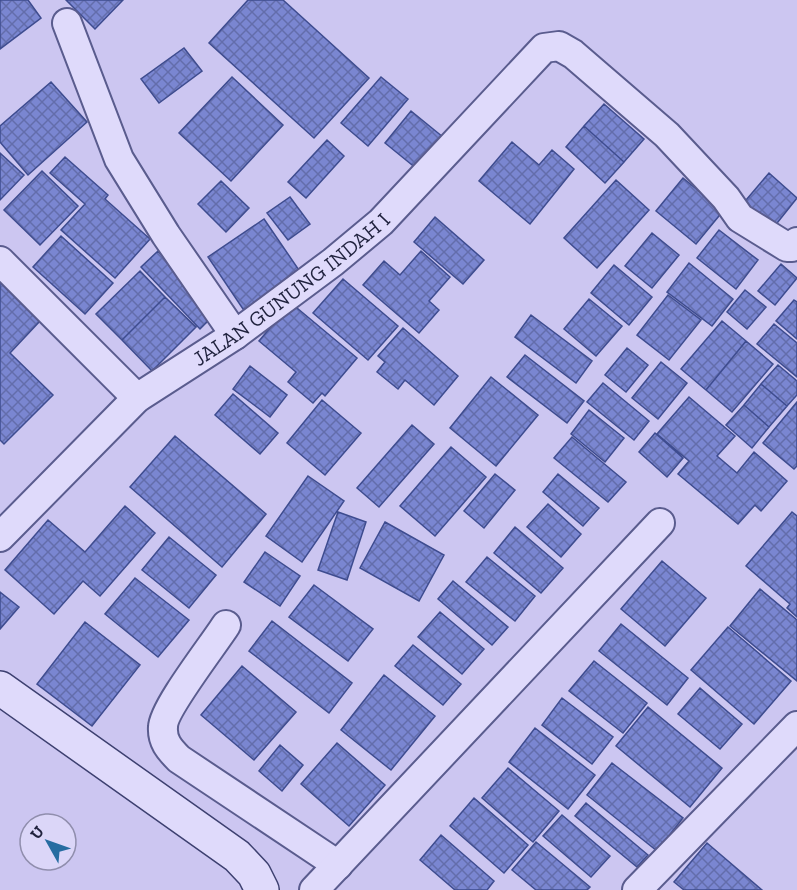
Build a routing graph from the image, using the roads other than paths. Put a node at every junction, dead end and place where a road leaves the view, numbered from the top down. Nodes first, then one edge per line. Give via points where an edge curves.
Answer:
1 (67, 23) dead end
2 (797, 242) edge
3 (0, 261) edge
4 (235, 335) junction
5 (137, 398) junction
6 (660, 523) dead end
7 (0, 537) edge
8 (226, 625) dead end
9 (0, 688) edge
10 (797, 726) edge
11 (338, 865) junction
12 (262, 890) edge
13 (314, 890) edge
14 (637, 890) edge

1 - 4 street via 119,159 166,236
2 - 4 street, JALAN GUNUNG INDAH I via 787,248 740,218 667,135 573,54 559,46 544,48 381,222
3 - 5 street
4 - 5 street, JALAN GUNUNG INDAH I
5 - 7 street, JALAN GUNUNG INDAH I
6 - 11 street
8 - 11 street via 165,716 163,736 168,748
9 - 12 street via 237,856 254,874
10 - 14 street
11 - 13 street

